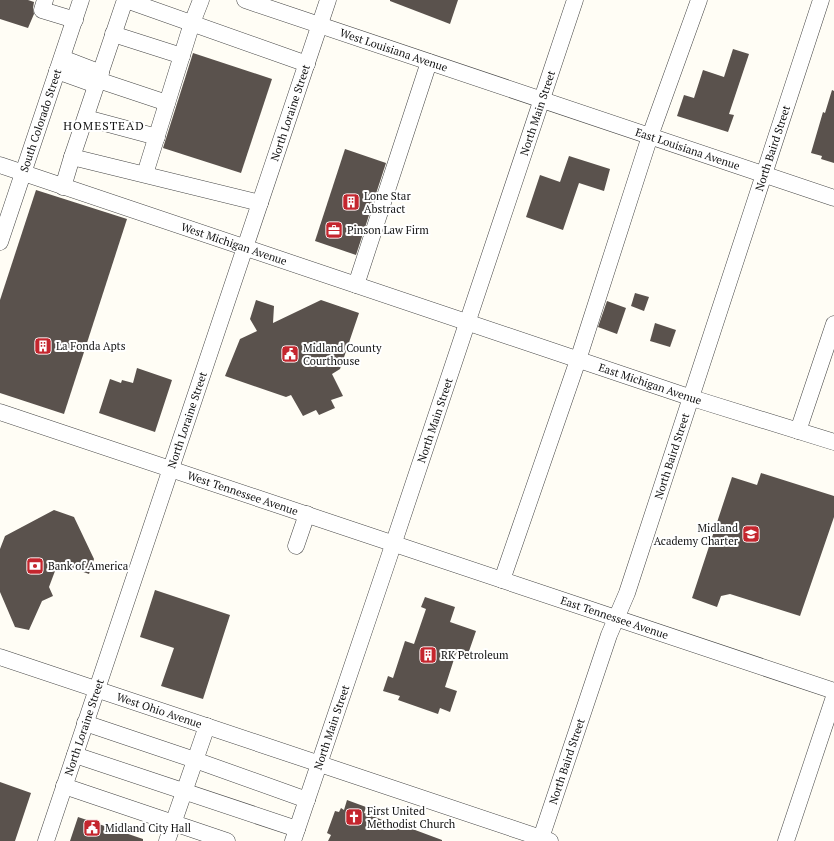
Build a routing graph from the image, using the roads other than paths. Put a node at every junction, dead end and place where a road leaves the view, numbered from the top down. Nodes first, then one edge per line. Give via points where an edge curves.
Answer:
1 (45, 0) edge
2 (81, 0) edge
3 (126, 0) edge
4 (201, 0) edge
5 (245, 0) edge
6 (328, 0) edge
7 (575, 0) edge
8 (699, 0) edge
9 (821, 0) edge
10 (74, 20) junction
11 (192, 23) junction
12 (320, 25) junction
13 (113, 34) junction
14 (182, 56) junction
15 (429, 62) junction
16 (60, 64) junction
17 (307, 64) junction
18 (98, 79) junction
19 (542, 100) junction
20 (167, 103) junction
21 (86, 118) junction
22 (650, 136) junction
23 (157, 137) junction
24 (72, 157) junction
25 (0, 166) edge
26 (23, 173) junction
27 (145, 174) junction
28 (764, 174) junction
29 (63, 187) junction
30 (834, 198) edge
31 (260, 203) junction
32 (0, 242) edge
33 (245, 248) junction
34 (356, 285) junction
35 (467, 322) junction
36 (834, 324) edge
37 (578, 360) junction
38 (692, 398) junction
39 (0, 412) edge
40 (798, 431) junction
41 (834, 442) edge
42 (171, 469) junction
43 (307, 514) junction
44 (394, 543) junction
45 (296, 546) dead end
46 (502, 580) junction
47 (616, 619) junction
48 (0, 657) edge
49 (97, 690) junction
50 (834, 691) edge
51 (834, 697) edge
52 (86, 723) junction
53 (207, 726) junction
54 (75, 755) junction
55 (195, 760) junction
56 (319, 764) junction
57 (64, 786) junction
58 (184, 791) junction
59 (307, 800) junction
60 (173, 823) junction
61 (295, 835) edge
62 (544, 840) edge
63 (46, 841) edge
64 (167, 841) edge
65 (227, 841) edge
66 (786, 841) edge

1 - 10 street via 42,10
2 - 10 street, South Colorado Street
3 - 11 street
3 - 13 street
4 - 11 street
5 - 12 street, West Louisiana Avenue
6 - 12 street, North Loraine Street
7 - 19 street, North Main Street
8 - 22 street
9 - 28 street, North Baird Street
10 - 16 street, South Colorado Street
11 - 14 street
11 - 17 street
12 - 15 street, West Louisiana Avenue
12 - 17 street, North Loraine Street
13 - 14 street
13 - 18 street
14 - 20 street
15 - 19 street, West Louisiana Avenue
15 - 34 street
16 - 18 street
16 - 26 street, South Colorado Street
17 - 31 street, North Loraine Street
18 - 20 street
18 - 21 street
19 - 22 street, East Louisiana Avenue
19 - 35 street, North Main Street
20 - 23 street
21 - 23 street
21 - 24 street
22 - 28 street, East Louisiana Avenue
22 - 37 street
23 - 27 street
24 - 27 street
24 - 29 street
25 - 26 street, West Michigan Avenue
26 - 29 street, West Michigan Avenue
26 - 32 street, South Colorado Street
27 - 31 street
28 - 30 street, East Louisiana Avenue
28 - 38 street, North Baird Street
29 - 33 street, West Michigan Avenue
31 - 33 street, North Loraine Street
33 - 34 street, West Michigan Avenue
33 - 42 street, North Loraine Street
34 - 35 street, West Michigan Avenue
35 - 37 street, East Michigan Avenue
35 - 44 street, North Main Street
36 - 40 street
37 - 38 street, East Michigan Avenue
37 - 46 street
38 - 40 street, East Michigan Avenue
38 - 47 street, North Baird Street
39 - 42 street, West Tennessee Avenue
40 - 41 street, East Michigan Avenue
42 - 43 street, West Tennessee Avenue
42 - 49 street, North Loraine Street
43 - 44 street, West Tennessee Avenue
43 - 45 street
44 - 46 street, East Tennessee Avenue
44 - 56 street, North Main Street
46 - 47 street, East Tennessee Avenue
47 - 50 street, East Tennessee Avenue
47 - 62 street, North Baird Street via 608,636
48 - 49 street, West Ohio Avenue
49 - 52 street, North Loraine Street
49 - 53 street, West Ohio Avenue
51 - 66 street
52 - 54 street, North Loraine Street
52 - 55 street
53 - 55 street
53 - 56 street, West Ohio Avenue
54 - 57 street, North Loraine Street
54 - 58 street
55 - 58 street
55 - 59 street
56 - 59 street, North Main Street
56 - 62 street, West Ohio Avenue
57 - 60 street
57 - 63 street, North Loraine Street
58 - 60 street
58 - 61 street
59 - 61 street, North Main Street
60 - 64 street
60 - 65 street

